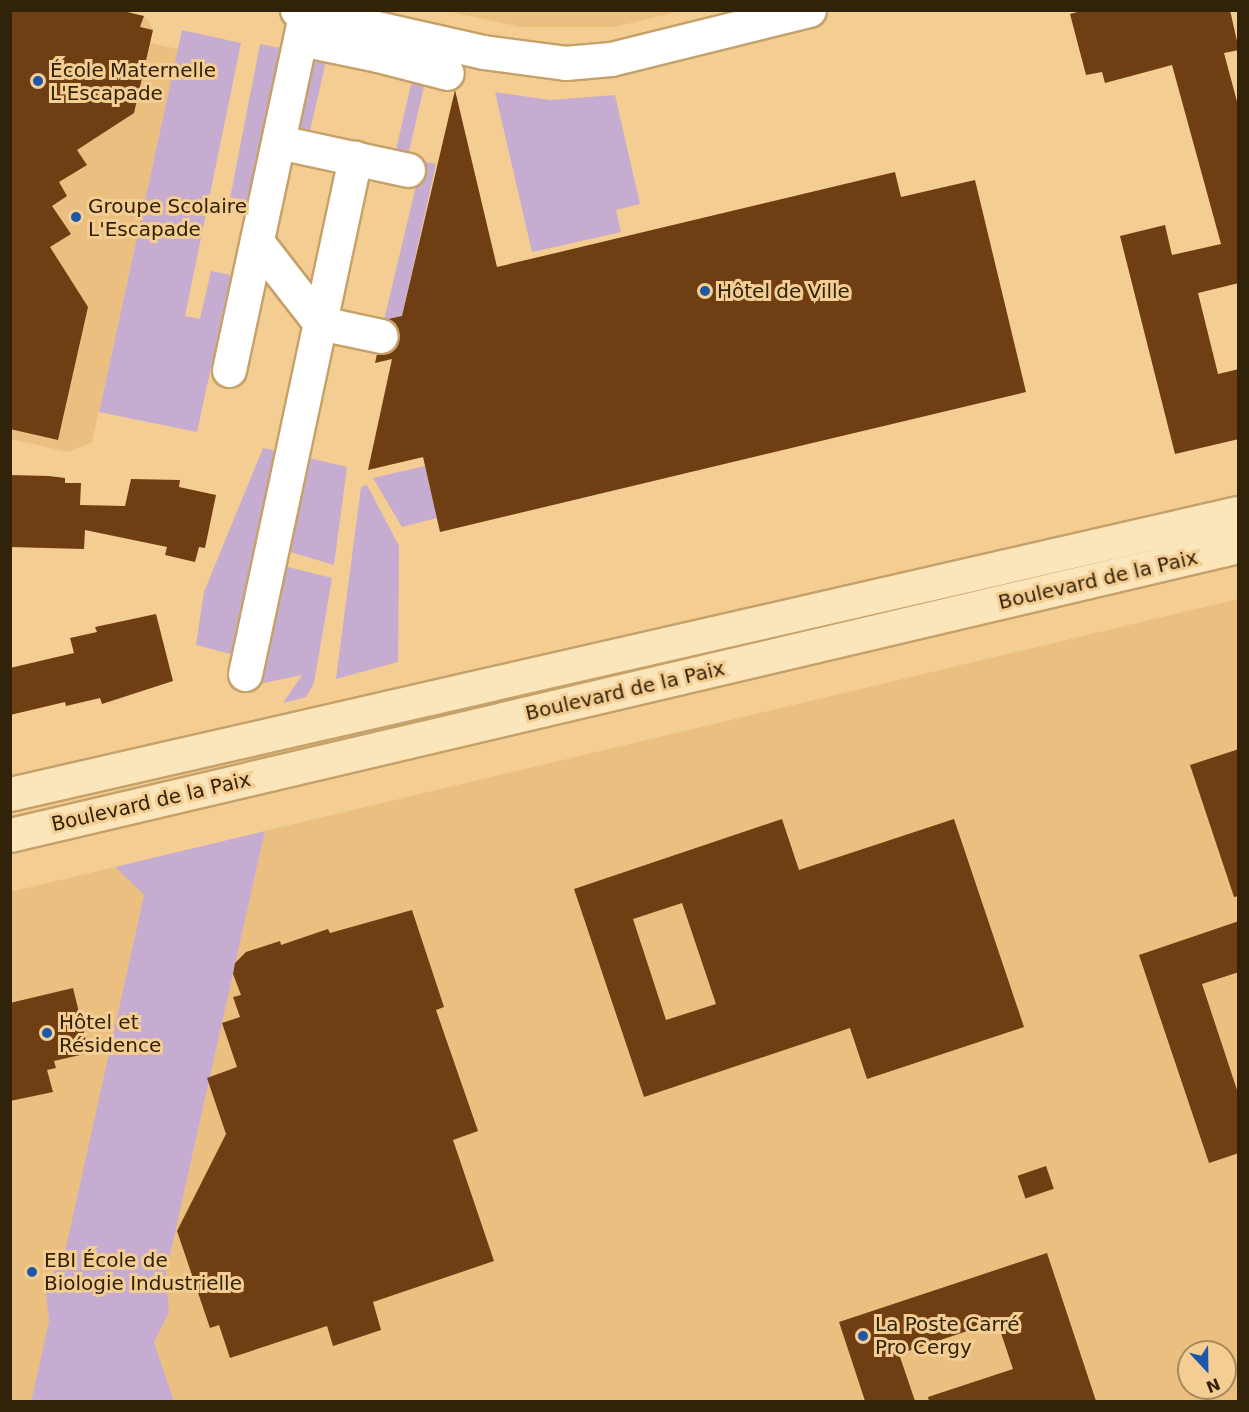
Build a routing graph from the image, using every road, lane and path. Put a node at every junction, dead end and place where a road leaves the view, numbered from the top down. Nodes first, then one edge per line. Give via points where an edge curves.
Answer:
1 (808, 10) edge
2 (302, 21) edge
3 (382, 43) junction
4 (447, 73) dead end
5 (279, 142) junction
6 (355, 158) junction
7 (408, 170) dead end
8 (257, 242) junction
9 (320, 323) junction
10 (381, 336) dead end
11 (229, 370) dead end
12 (1239, 513) edge
13 (1239, 546) edge
14 (245, 674) dead end
15 (10, 794) edge
16 (10, 835) edge

1 - 3 street via 583,63
2 - 3 street
2 - 5 street
3 - 4 street
5 - 6 street
5 - 8 street
6 - 7 street
6 - 9 street
8 - 9 street
8 - 11 street
9 - 10 street
9 - 14 street
12 - 15 main road, Boulevard de la Paix
13 - 16 main road, Boulevard de la Paix

